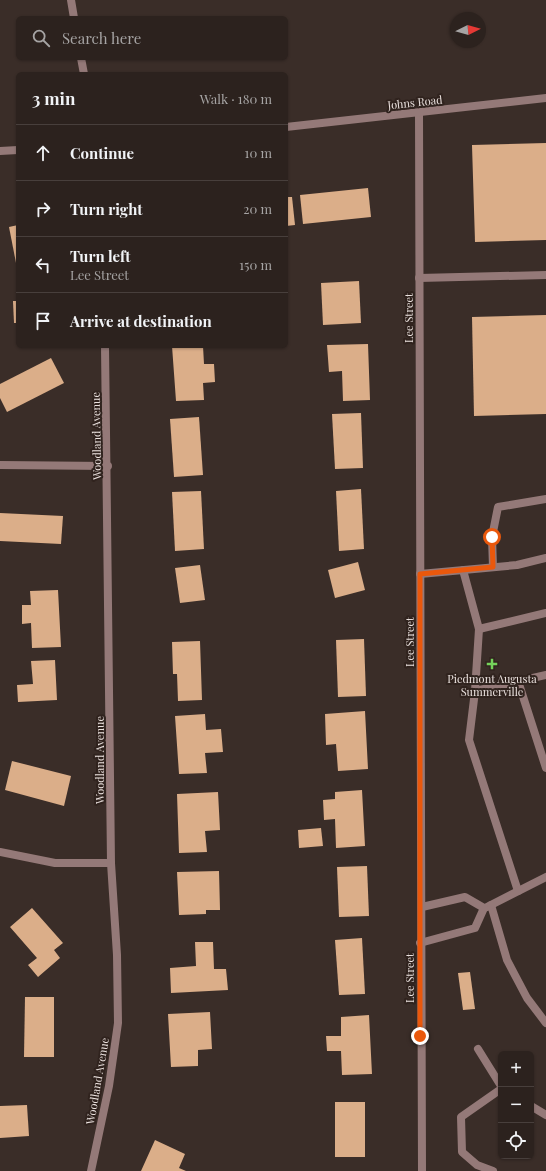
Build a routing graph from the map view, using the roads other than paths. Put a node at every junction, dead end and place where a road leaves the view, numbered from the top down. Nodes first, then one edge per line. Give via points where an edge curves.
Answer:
1 (71, 0) edge
2 (74, 16) edge
3 (81, 60) edge
4 (84, 72) edge
5 (546, 98) edge
6 (419, 112) junction
7 (288, 127) edge
8 (16, 150) edge
9 (0, 151) edge
10 (546, 275) edge
11 (419, 278) junction
12 (106, 348) edge
13 (0, 465) edge
14 (108, 466) junction
15 (546, 498) edge
16 (546, 558) edge
17 (493, 567) junction
18 (462, 570) junction
19 (420, 574) junction
20 (546, 613) edge
21 (479, 629) junction
22 (546, 675) edge
23 (518, 681) junction
24 (475, 690) junction
25 (546, 768) edge
26 (0, 852) edge
27 (111, 862) junction
28 (546, 877) edge
29 (518, 890) junction
30 (488, 906) junction
31 (422, 907) junction
32 (420, 943) junction
33 (546, 1023) edge
34 (478, 1048) dead end
35 (498, 1082) edge
36 (498, 1089) edge
37 (534, 1108) edge
38 (546, 1115) edge
39 (91, 1171) edge
40 (422, 1171) edge
41 (493, 1171) edge

1 - 2 street
3 - 4 street
5 - 6 street, Johns Road
6 - 7 street, Johns Road
6 - 11 street, Lee Street
8 - 9 street
10 - 11 street
11 - 19 street, Lee Street
12 - 14 street, Woodland Avenue
13 - 14 street
14 - 27 street, Woodland Avenue
15 - 17 street via 498,508 492,537
16 - 17 street via 517,565
17 - 18 street
18 - 19 street
18 - 21 street
19 - 31 street, Lee Street
20 - 21 street
21 - 24 street
22 - 23 street
23 - 24 street
23 - 25 street
24 - 29 street via 469,740
26 - 27 street via 55,863
27 - 39 street, Woodland Avenue via 118,1024 109,1086
28 - 29 street
29 - 30 street
30 - 31 street via 465,897
30 - 32 street via 475,928
30 - 33 street via 506,960 527,998
31 - 32 street, Lee Street
32 - 40 street, Lee Street
34 - 35 street
36 - 41 street via 461,1116 462,1152 477,1165
37 - 38 street

